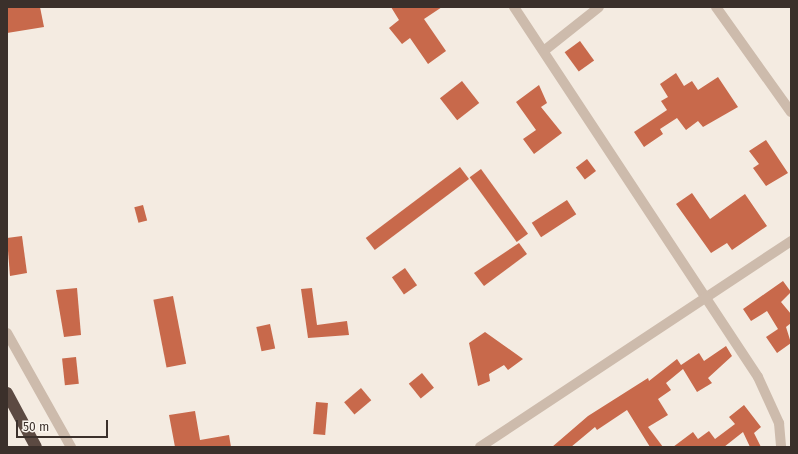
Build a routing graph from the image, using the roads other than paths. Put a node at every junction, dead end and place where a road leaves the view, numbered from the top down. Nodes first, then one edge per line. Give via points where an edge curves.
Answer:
1 (514, 7) edge
2 (599, 7) edge
3 (716, 7) edge
4 (544, 50) junction
5 (791, 112) edge
6 (791, 241) edge
7 (708, 297) junction
8 (7, 333) edge
9 (7, 393) edge
10 (36, 447) edge
11 (71, 447) edge
12 (480, 447) edge
13 (781, 447) edge

1 - 4 street
2 - 4 street
3 - 5 street
4 - 7 street
6 - 7 street
7 - 12 street
7 - 13 street via 758,377 778,422
8 - 11 street
9 - 10 highway

